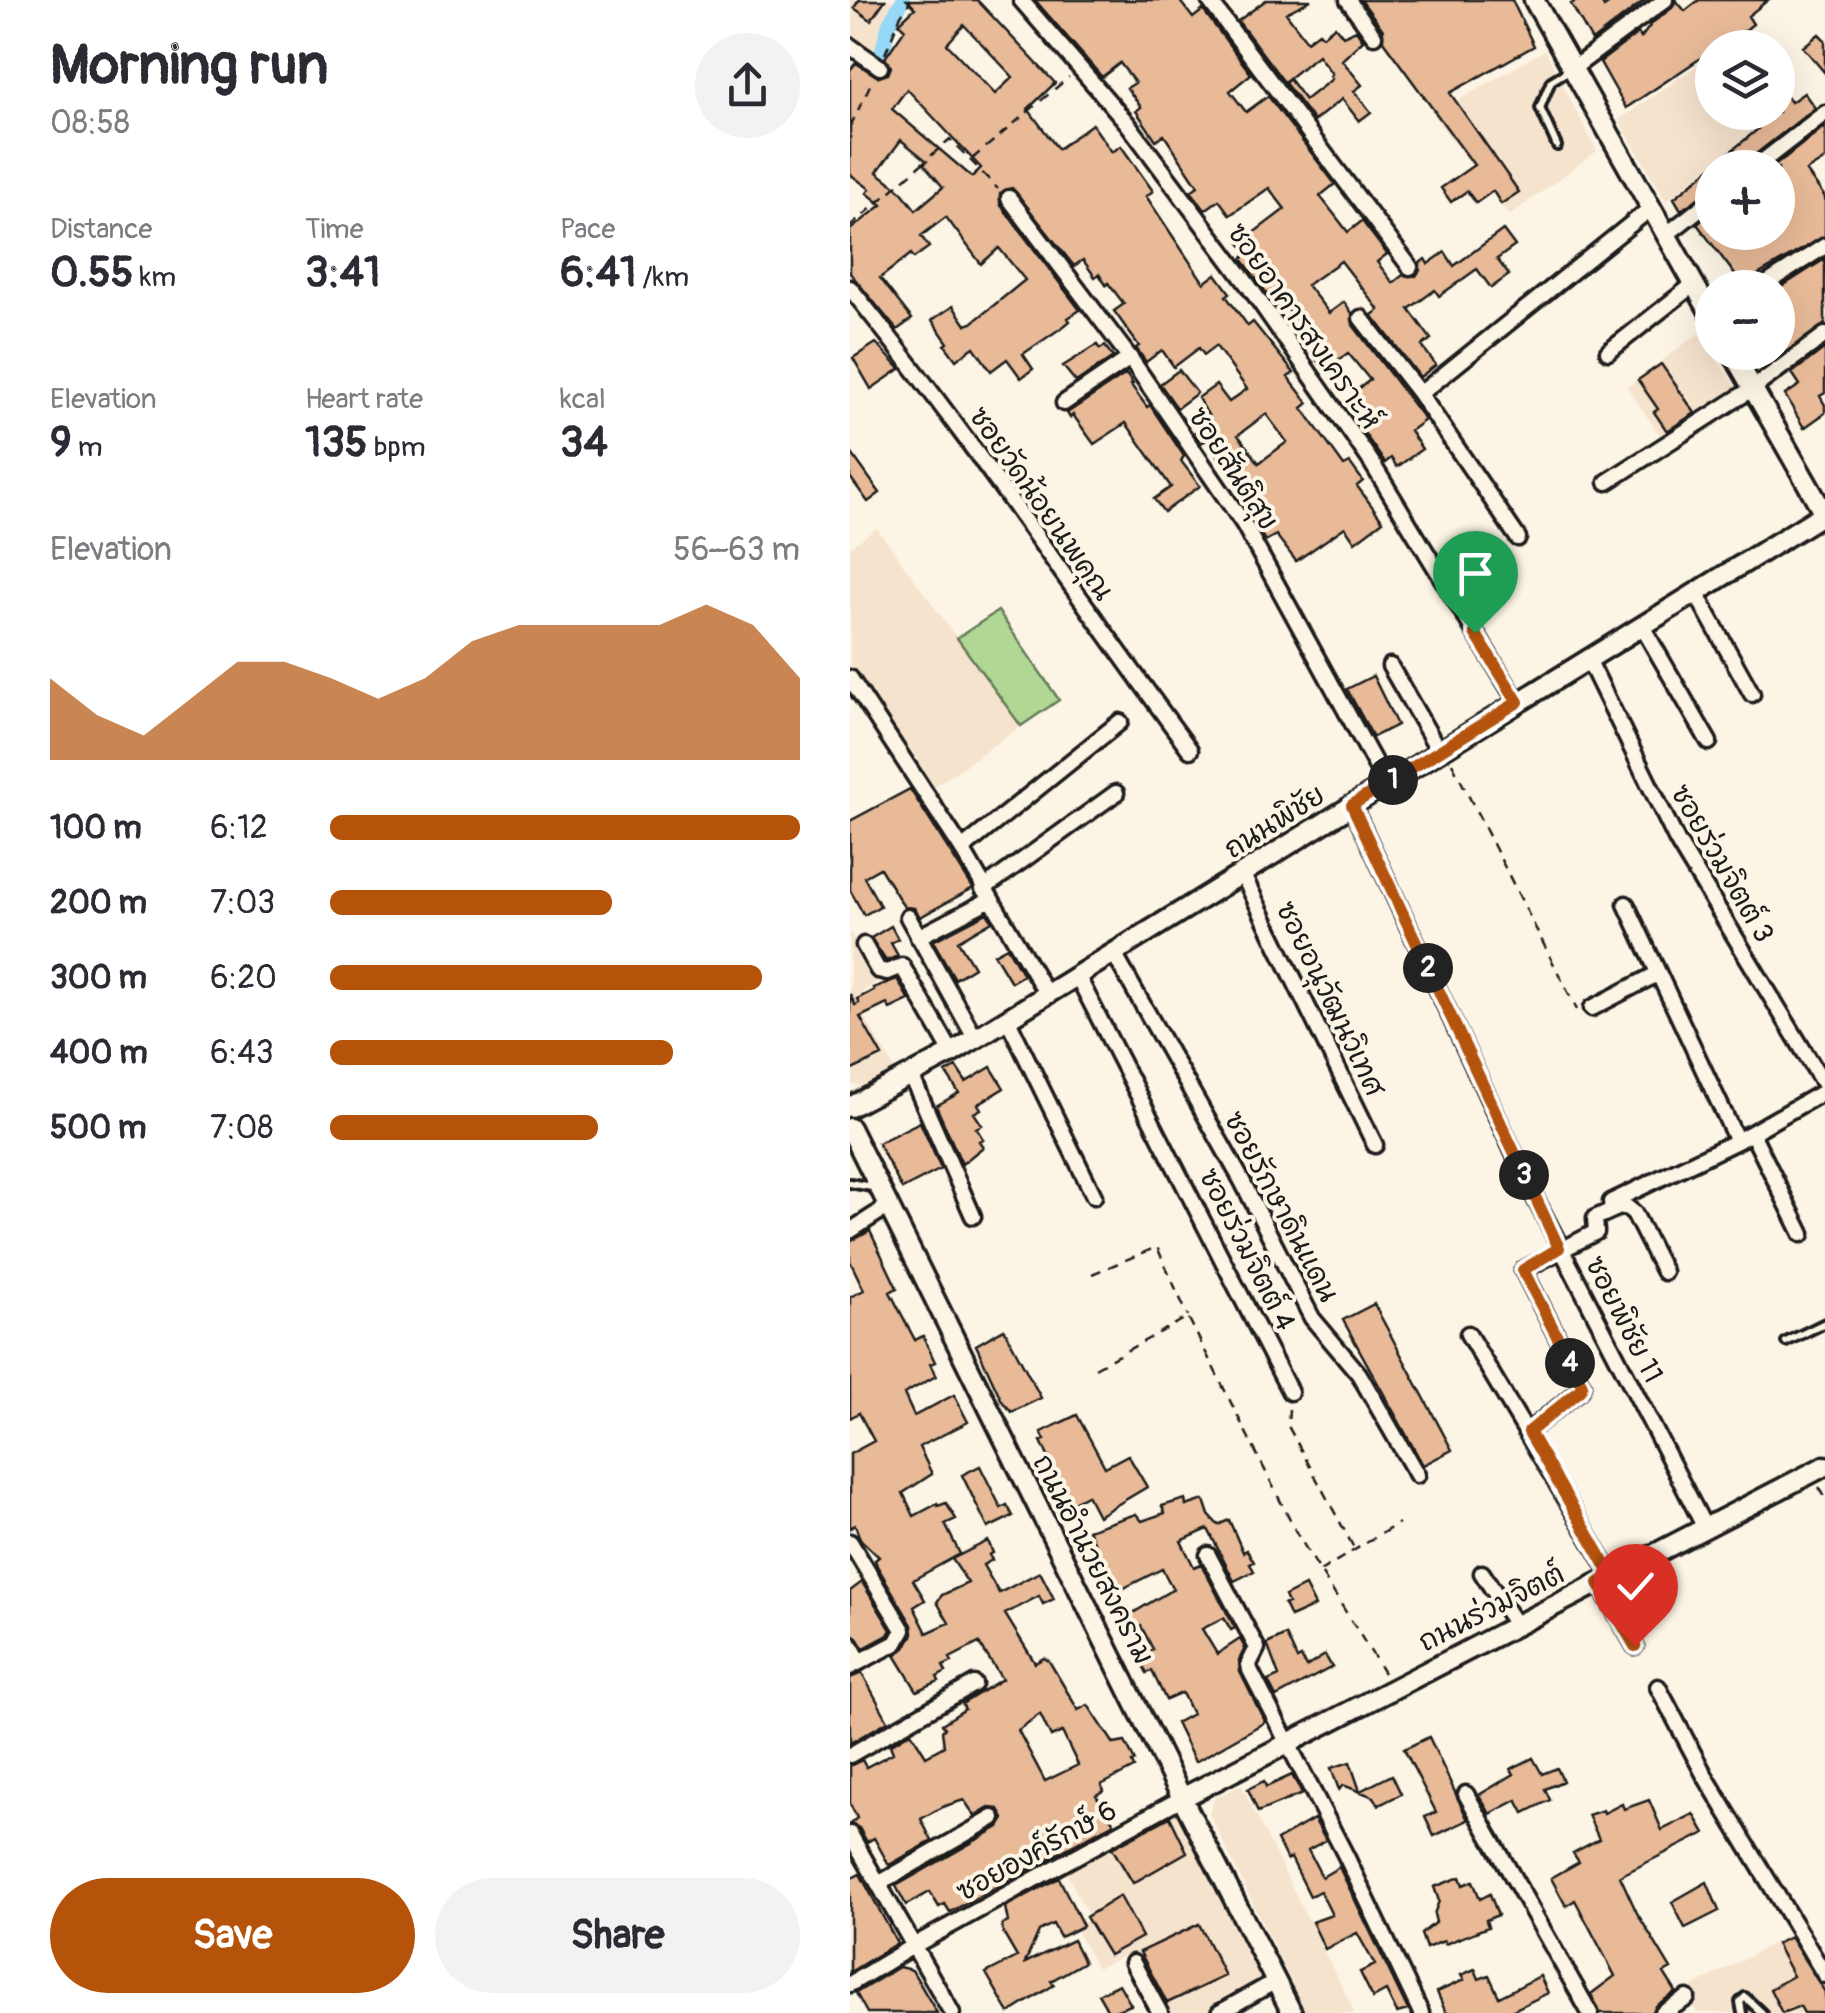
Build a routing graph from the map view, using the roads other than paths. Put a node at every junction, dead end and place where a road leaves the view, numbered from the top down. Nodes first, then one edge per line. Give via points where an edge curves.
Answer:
1 (1021, 0) edge
2 (1209, 0) edge
3 (1348, 0) edge
4 (1534, 0) edge
5 (1665, 0) edge
6 (1374, 36) dead end
7 (850, 46) edge
8 (880, 67) dead end
9 (1572, 68) junction
10 (1824, 115) edge
11 (1557, 146) dead end
12 (1778, 150) edge
13 (1009, 198) road end
14 (1652, 208) junction
15 (1695, 213) edge
16 (1666, 235) junction
17 (1825, 246) edge
18 (1410, 267) dead end
19 (1788, 270) edge
20 (1694, 284) joint
21 (850, 288) edge
22 (1361, 318) dead end
23 (1825, 335) edge
24 (1608, 352) dead end
25 (1130, 358) junction
26 (1742, 370) edge
27 (1752, 389) junction
28 (1420, 394) junction
29 (1064, 403) dead end
30 (1608, 482) dead end
31 (1825, 514) edge
32 (1518, 538) dead end
33 (1696, 593) junction
34 (1642, 626) junction
35 (1588, 659) junction
36 (1390, 666) dead end
37 (850, 678) edge
38 (1752, 694) dead end
39 (1518, 702) junction
40 (1120, 722) dead end
41 (1709, 742) dead end
42 (1190, 750) dead end
43 (1442, 750) junction
44 (1386, 784) junction
45 (1116, 794) dead end
46 (1352, 805) junction
47 (962, 849) junction
48 (1242, 873) junction
49 (986, 894) junction
50 (1626, 904) dead end
51 (908, 918) dead end
52 (918, 937) junction
53 (864, 945) dead end
54 (1113, 952) junction
55 (1078, 974) junction
56 (1657, 974) junction
57 (1046, 993) junction
58 (1586, 1012) road end
59 (1007, 1018) junction
60 (975, 1038) junction
61 (952, 1053) junction
62 (911, 1075) junction
63 (1825, 1088) edge
64 (850, 1107) edge
65 (850, 1128) edge
66 (1752, 1132) junction
67 (1737, 1141) junction
68 (1376, 1145) dead end
69 (850, 1183) edge
70 (878, 1188) junction
71 (1094, 1196) dead end
72 (887, 1207) junction
73 (1602, 1214) junction
74 (973, 1216) dead end
75 (850, 1231) edge
76 (1802, 1234) dead end
77 (1559, 1248) junction
78 (1664, 1272) dead end
79 (1825, 1323) edge
80 (1468, 1334) dead end
81 (1786, 1342) dead end
82 (1290, 1392) road end
83 (1529, 1432) junction
84 (1825, 1466) edge
85 (1417, 1475) dead end
86 (1704, 1528) junction
87 (850, 1542) edge
88 (1208, 1555) dead end
89 (1482, 1573) dead end
90 (1605, 1579) junction
91 (1516, 1626) junction
92 (850, 1644) edge
93 (1635, 1646) dead end
94 (855, 1664) edge
95 (974, 1684) dead end
96 (1658, 1687) dead end
97 (1289, 1743) junction
98 (850, 1754) edge
99 (1466, 1794) dead end
100 (1182, 1798) junction
101 (993, 1818) dead end
102 (850, 1834) edge
103 (880, 1883) junction
104 (913, 1946) junction
105 (1133, 1962) dead end
106 (1825, 1975) edge
107 (1276, 1981) junction
108 (850, 1984) edge
109 (1687, 1998) dead end
110 (952, 2013) edge
111 (1160, 2013) edge
112 (1218, 2013) edge
113 (1292, 2013) edge
114 (1421, 2013) edge
115 (1590, 2013) edge
116 (1663, 2013) edge
117 (1742, 2013) edge
118 (1762, 2013) edge

1 - 39 street, ซอยอาคารสงเคราะห์ via 1128,124 1248,285 1370,460
2 - 18 street
3 - 6 street
4 - 9 street
5 - 9 street
7 - 8 street
9 - 11 lane via 1551,82 1540,108
9 - 14 street
10 - 12 street
13 - 25 street, ซอยสันติสุข
14 - 16 street
14 - 28 street
15 - 16 street
16 - 20 street
17 - 19 street
20 - 24 street
21 - 42 street, ซอยวัดน้อยนพคุณ via 920,374
22 - 28 street
23 - 27 street
25 - 29 street
25 - 44 street, ซอยสันติสุข via 1243,523
26 - 27 street
27 - 30 street
27 - 31 street
28 - 32 street
31 - 33 street, ถนนพิชัย
33 - 34 street, ถนนพิชัย
33 - 38 street
34 - 35 street, ถนนพิชัย
34 - 41 street
35 - 39 street, ถนนพิชัย
35 - 63 street, ซอยร่วมจิตต์ 3 via 1678,841
36 - 43 street
37 - 47 street
39 - 43 street, ถนนพิชัย
40 - 47 street
43 - 44 street, ถนนพิชัย
44 - 46 street, ถนนพิชัย
45 - 49 street
46 - 48 street, ถนนพิชัย
46 - 77 street, ซอยพิชัย 11
47 - 49 street
48 - 54 street, ถนนพิชัย
48 - 68 street, ซอยอนุวัฒนวิเทศ
49 - 52 street
49 - 57 street
50 - 56 street
51 - 52 street
52 - 60 street
53 - 61 street via 878,970 902,966
54 - 55 street, ถนนพิชัย
54 - 85 street, ซอยรักษาดินแดน via 1312,1318 1359,1374
55 - 57 street, ถนนพิชัย
55 - 82 street, ซอยร่วมจิตต์ 4
56 - 58 street
56 - 67 street
57 - 59 street, ถนนพิชัย
59 - 60 street, ถนนพิชัย
59 - 71 street
60 - 61 street, ถนนพิชัย
61 - 62 street, ถนนพิชัย
62 - 64 street, ถนนพิชัย
62 - 74 street
63 - 66 street
65 - 70 street, ถนนอำนวยสงคราม
66 - 67 street
66 - 76 street
67 - 73 street via 1607,1204
69 - 70 lane
70 - 72 street, ถนนอำนวยสงคราม
72 - 75 street
72 - 100 street, ถนนอำนวยสงคราม
73 - 77 street via 1594,1219 1596,1232
73 - 78 street via 1630,1208
77 - 83 street via 1523,1270 1582,1385
77 - 86 street, ซอยพิชัย 11
79 - 81 lane
80 - 83 street
83 - 90 street
84 - 86 street, ถนนร่วมจิตต์
86 - 90 street, ถนนร่วมจิตต์
87 - 94 street via 903,1630 896,1644
88 - 97 street via 1257,1648 1250,1670
89 - 91 street
90 - 91 street, ถนนร่วมจิตต์
90 - 93 street
91 - 97 street, ถนนร่วมจิตต์
92 - 94 street
95 - 98 street
96 - 106 street
97 - 100 street, ถนนร่วมจิตต์
97 - 114 street
99 - 115 street
100 - 104 street, ซอยองค์รักษ์ 6
100 - 107 street, ถนนอำนวยสงคราม
101 - 103 street
102 - 103 street
103 - 104 street
104 - 108 street, ซอยองค์รักษ์ 6
104 - 110 street
105 - 111 street
107 - 112 street
107 - 113 street, ถนนอำนวยสงคราม
109 - 116 street
117 - 118 lane via 1745,1997

